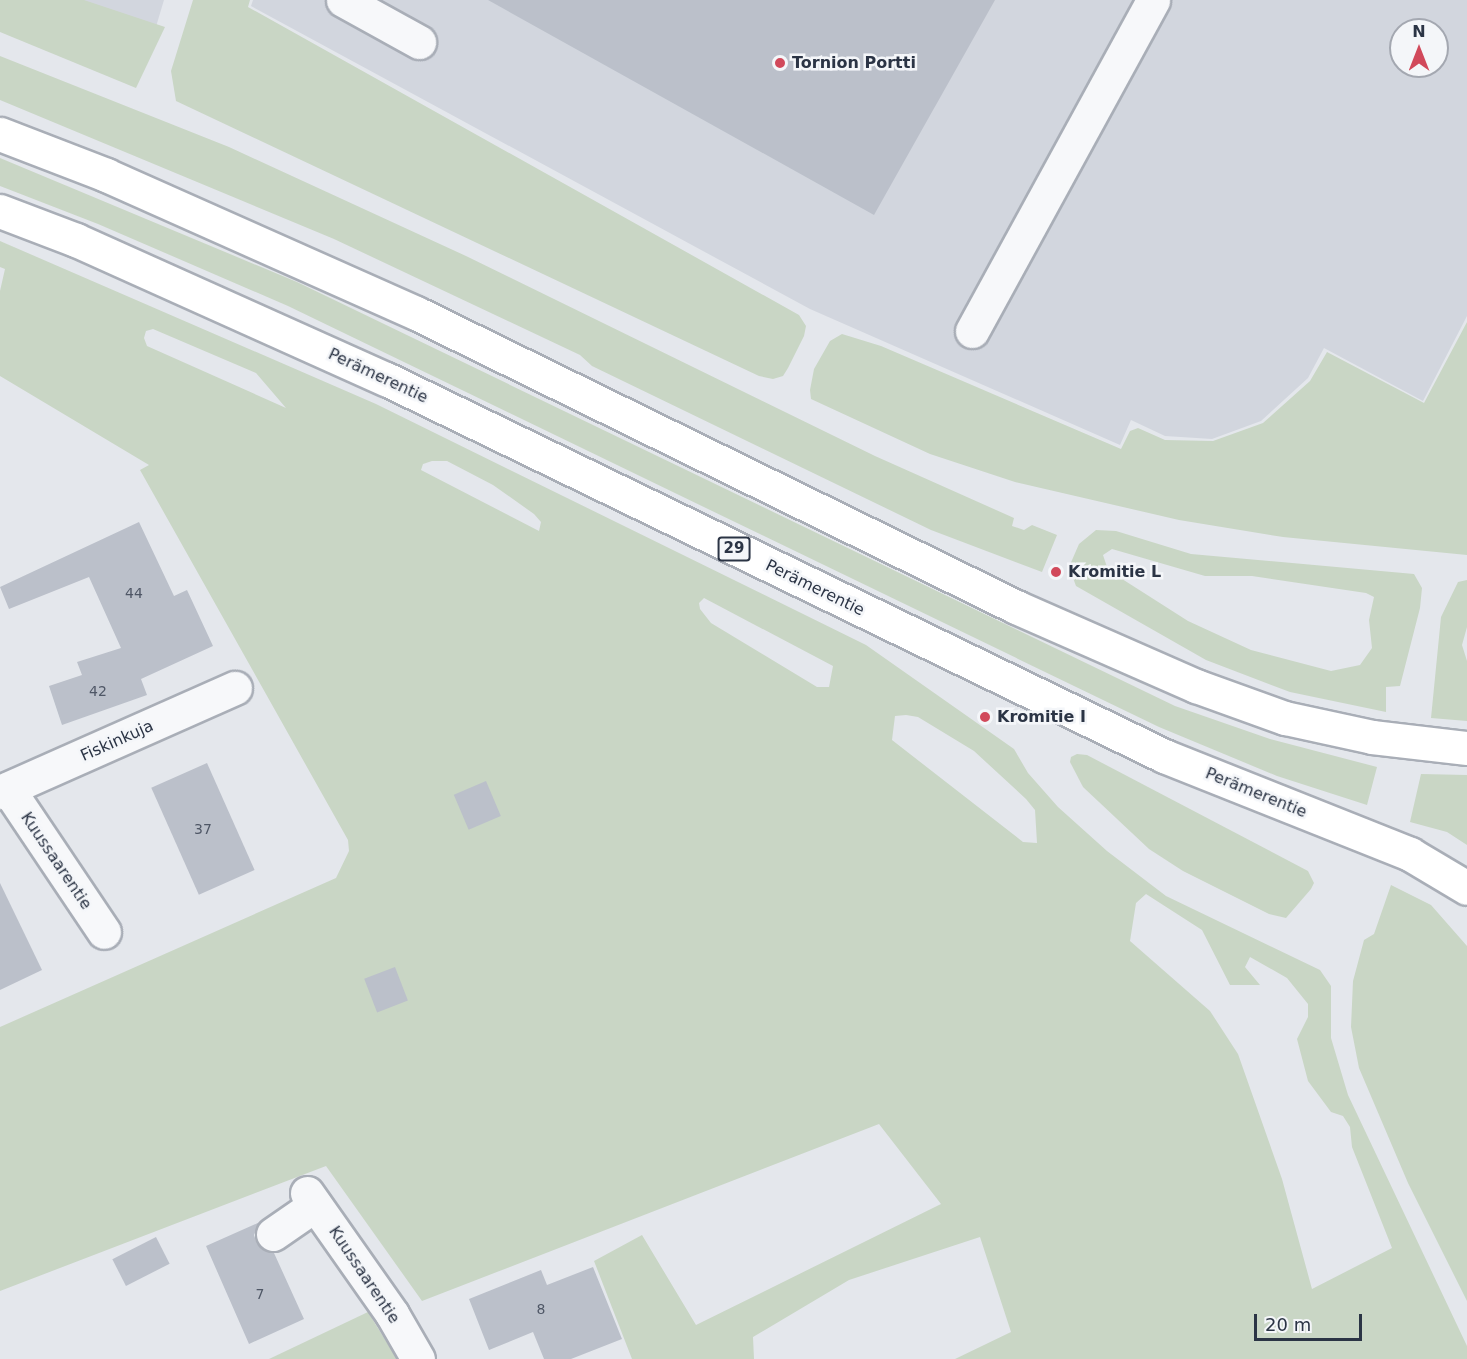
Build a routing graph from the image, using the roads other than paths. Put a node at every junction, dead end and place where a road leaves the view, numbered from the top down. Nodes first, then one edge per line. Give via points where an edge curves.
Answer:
1 (344, 0) edge
2 (1153, 0) edge
3 (419, 42) dead end
4 (0, 134) edge
5 (0, 211) edge
6 (972, 331) dead end
7 (235, 688) dead end
8 (1467, 748) edge
9 (4, 791) edge
10 (1467, 888) edge
11 (104, 932) dead end
12 (273, 1234) dead end
13 (418, 1359) edge

1 - 3 street
2 - 6 street
4 - 8 highway via 106,175 416,313 1016,607 1196,686 1285,718 1372,737
5 - 10 highway, Perämerentie / 29 via 75,240 386,379 1164,756 1410,854
7 - 9 street, Fiskinkuja
9 - 11 street, Kuussaarentie
12 - 13 street, Kuussaarentie via 311,1199 392,1314

